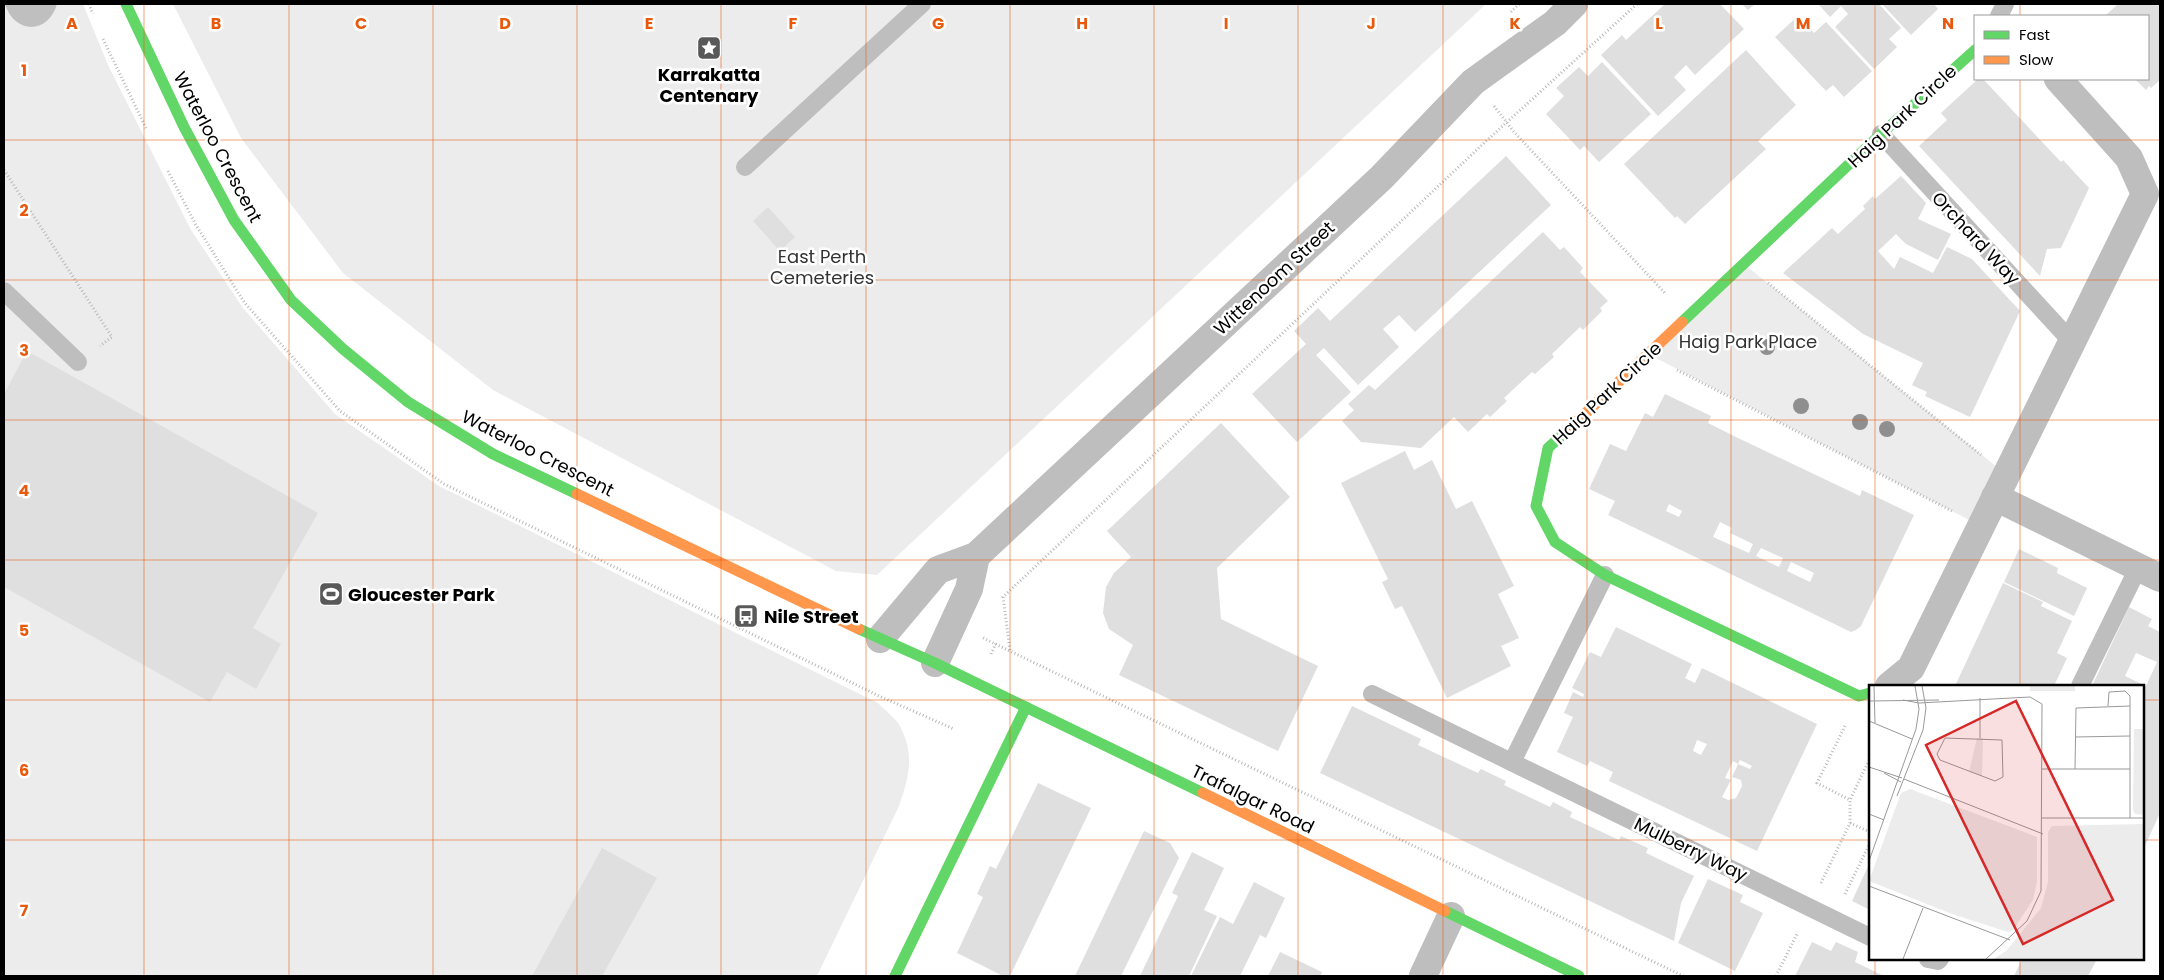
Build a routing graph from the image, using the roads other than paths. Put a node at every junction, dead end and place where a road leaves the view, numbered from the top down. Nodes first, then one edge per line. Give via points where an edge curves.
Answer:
1 (126, 4) edge
2 (922, 4) edge
3 (1574, 4) edge
4 (1974, 51) edge
5 (2059, 80) edge
6 (1881, 134) junction
7 (745, 166) dead end
8 (4, 291) edge
9 (2071, 341) junction
10 (78, 362) dead end
11 (1995, 498) junction
12 (976, 556) junction
13 (2149, 573) edge
14 (1605, 575) junction
15 (880, 639) junction
16 (924, 658) junction
17 (1890, 685) edge
18 (2081, 685) edge
19 (1372, 694) dead end
20 (1865, 694) edge
21 (1026, 707) junction
22 (1512, 762) junction
23 (1452, 916) junction
24 (1869, 937) edge
25 (895, 976) edge
26 (1423, 976) edge
27 (1579, 976) edge

1 - 15 street, Waterloo Crescent via 184,126 234,220 291,300 343,349 408,402 493,454
2 - 7 lane
3 - 12 street, Wittenoom Street via 1554,23 1473,82 1382,177
4 - 6 street, Haig Park Circle
5 - 9 street via 2129,158 2145,194
6 - 9 lane, Orchard Way
6 - 14 street, Haig Park Circle via 1548,448 1536,506 1555,542
8 - 10 lane
9 - 11 street
11 - 13 street
11 - 17 street via 1911,668
12 - 15 street, Wittenoom Street via 938,570
12 - 16 street via 968,589
13 - 18 lane
14 - 20 street, Haig Park Circle
14 - 22 lane
15 - 16 street, Waterloo Crescent
16 - 21 street, Trafalgar Road
19 - 22 lane, Mulberry Way
21 - 23 street, Trafalgar Road
21 - 25 street
22 - 24 lane, Mulberry Way
23 - 26 street
23 - 27 street, Trafalgar Road

